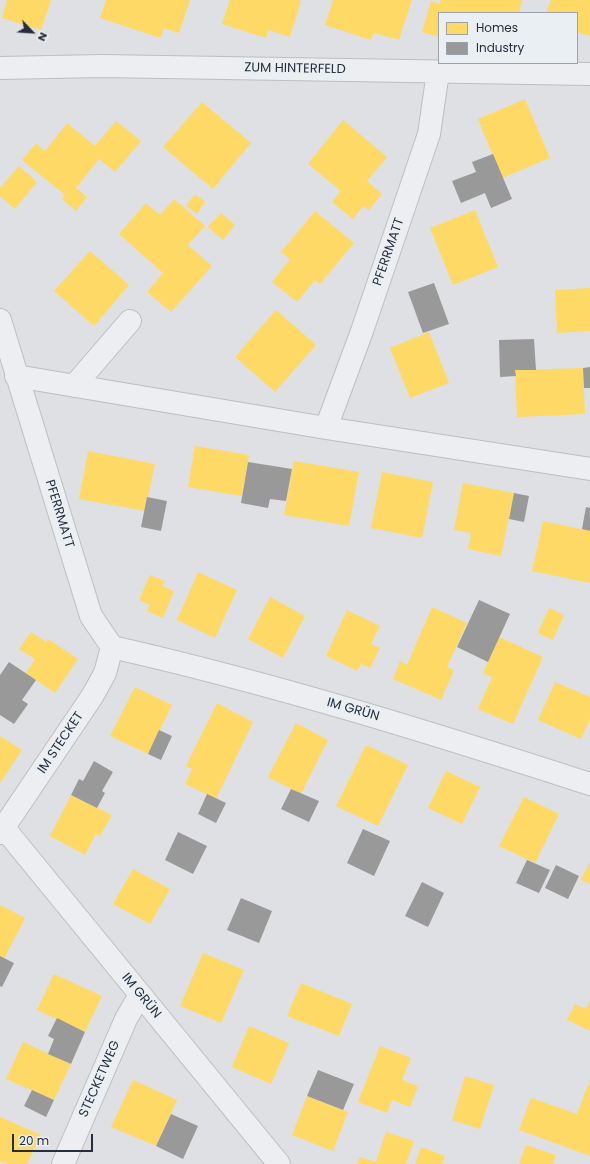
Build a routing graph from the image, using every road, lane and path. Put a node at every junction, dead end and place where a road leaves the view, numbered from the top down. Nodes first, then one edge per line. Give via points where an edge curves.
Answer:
1 (0, 68) edge
2 (438, 72) junction
3 (590, 74) edge
4 (0, 320) edge
5 (130, 321) dead end
6 (16, 376) junction
7 (74, 386) junction
8 (326, 428) junction
9 (590, 468) edge
10 (112, 647) junction
11 (590, 784) edge
12 (2, 831) edge
13 (140, 995) junction
14 (62, 1164) edge
15 (279, 1164) edge

1 - 2 street, ZUM HINTERFELD via 102,66
2 - 3 street, ZUM HINTERFELD
2 - 8 street, PFERRMATT via 429,134
4 - 6 street, PFERRMATT
5 - 7 street
6 - 7 street
6 - 10 street, PFERRMATT via 91,616
7 - 8 street
8 - 9 street
10 - 11 street, IM GRÜN via 202,667 418,728
10 - 12 street, IM STECKET via 105,673 93,695
12 - 13 street, IM GRÜN
13 - 14 street, STECKETWEG via 126,1019
13 - 15 street, IM GRÜN

